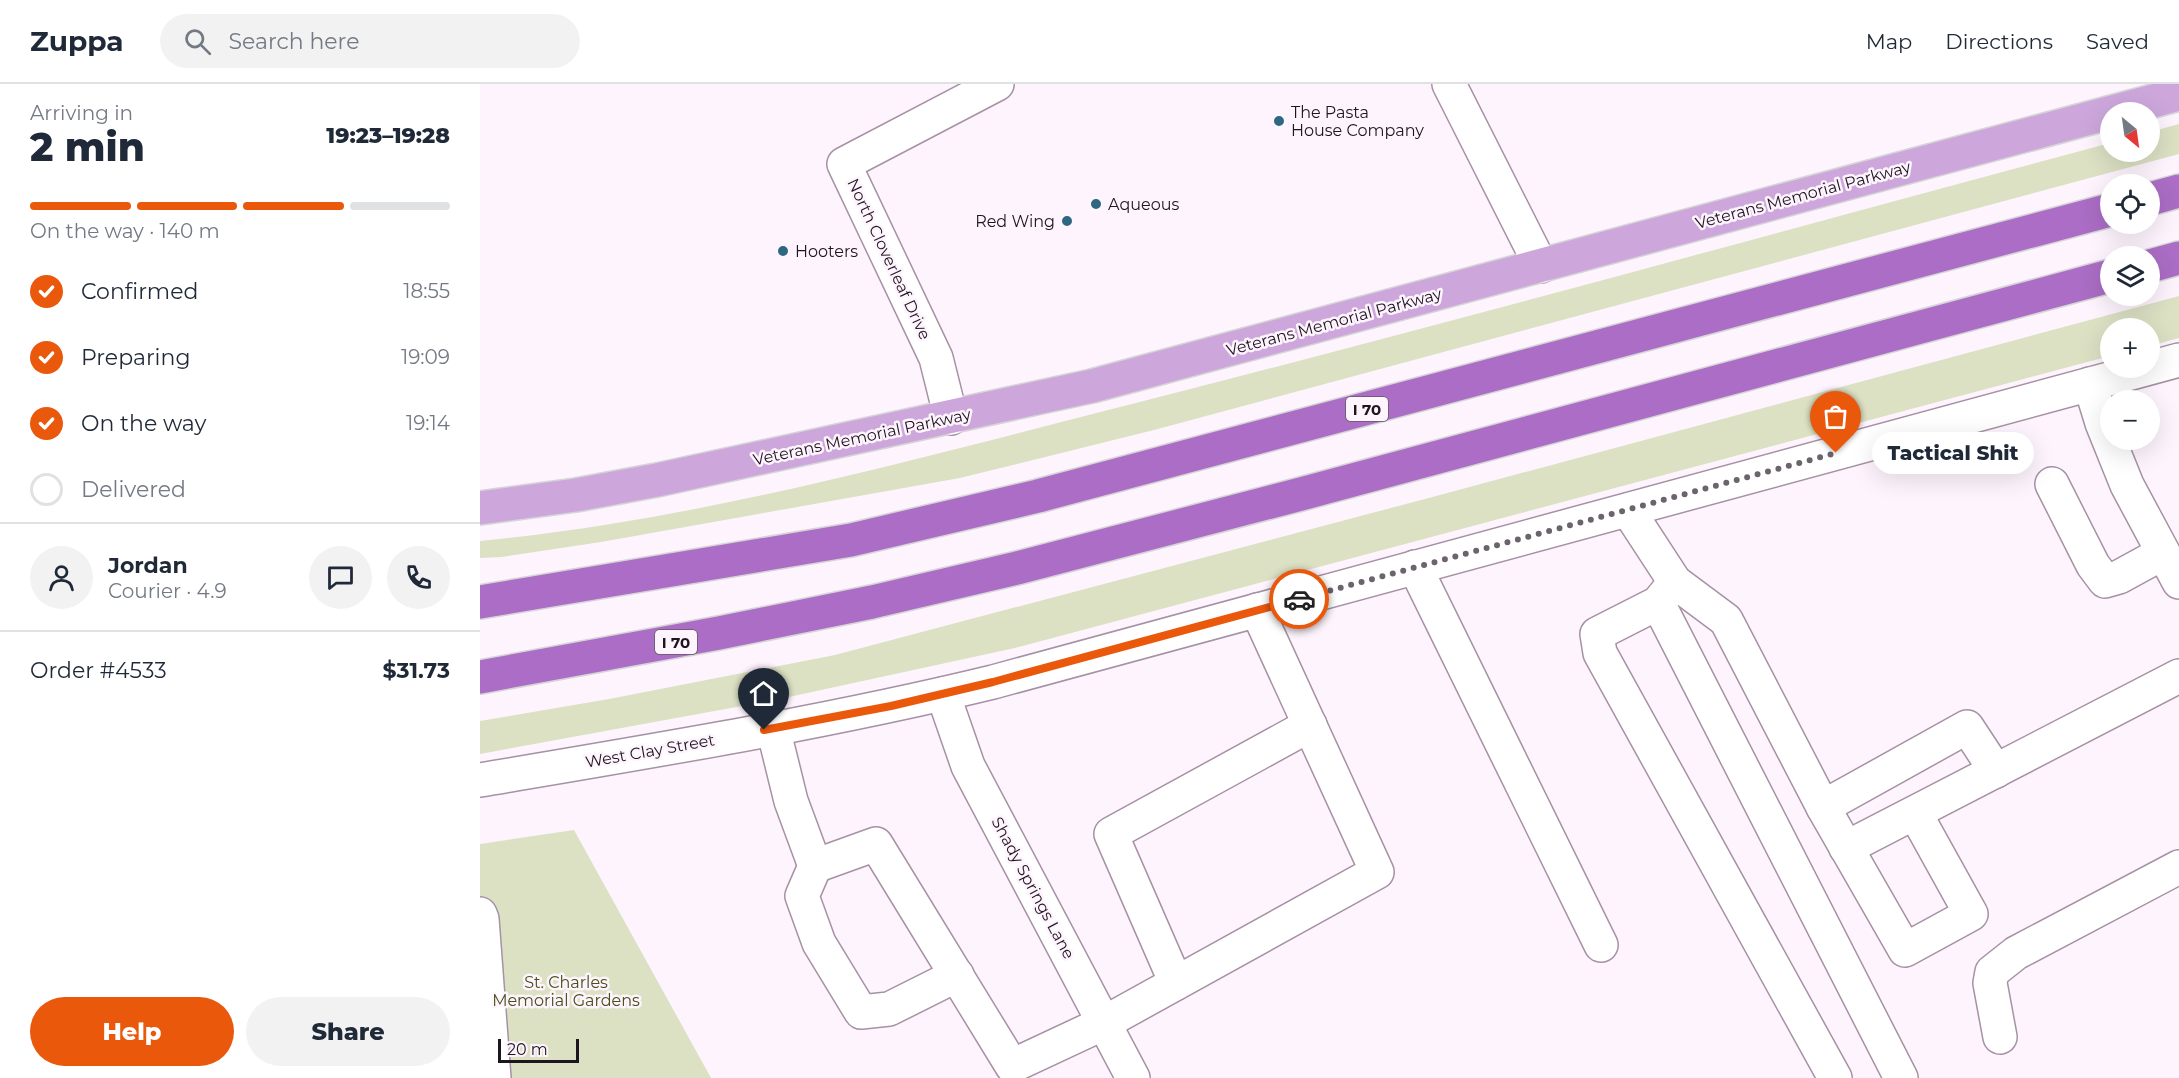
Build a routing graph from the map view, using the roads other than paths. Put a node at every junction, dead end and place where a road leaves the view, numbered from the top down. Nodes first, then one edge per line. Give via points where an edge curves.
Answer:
1 (997, 84) edge
2 (1449, 84) edge
3 (2179, 94) edge
4 (2179, 191) edge
5 (2160, 196) edge
6 (2100, 213) edge
7 (2179, 258) edge
8 (2160, 263) edge
9 (1541, 266) junction
10 (2100, 279) edge
11 (2179, 360) edge
12 (2090, 384) junction
13 (951, 418) junction
14 (2052, 484) dead end
15 (480, 508) edge
16 (1628, 510) junction
17 (2163, 553) junction
18 (1415, 567) junction
19 (2179, 582) edge
20 (480, 586) edge
21 (1666, 593) junction
22 (528, 594) junction
23 (480, 602) edge
24 (1257, 610) junction
25 (2179, 676) edge
26 (480, 677) edge
27 (943, 694) junction
28 (1310, 725) junction
29 (773, 728) junction
30 (1995, 771) junction
31 (480, 780) edge
32 (1823, 807) junction
33 (1915, 813) junction
34 (1846, 848) junction
35 (815, 866) junction
36 (2179, 867) edge
37 (480, 914) edge
38 (1601, 945) dead end
39 (957, 975) junction
40 (1176, 983) junction
41 (1104, 1023) junction
42 (2000, 1037) dead end
43 (1016, 1072) edge
44 (494, 1078) edge
45 (1133, 1078) edge
46 (1835, 1078) edge
47 (1901, 1078) edge

1 - 13 street, North Cloverleaf Drive via 844,164 936,358
2 - 9 street
3 - 9 main road, Veterans Memorial Parkway
4 - 5 highway
6 - 22 highway, I 70 via 1038,496 851,540
7 - 8 highway
9 - 13 main road, Veterans Memorial Parkway via 1092,386
10 - 26 highway, I 70 via 1017,568 730,631
11 - 12 street, West Clay Street
12 - 16 street, West Clay Street
12 - 17 street via 2127,485
13 - 15 main road, Veterans Memorial Parkway via 646,482
14 - 17 street via 2105,581
16 - 18 street, West Clay Street
16 - 21 street
17 - 19 street
18 - 24 street, West Clay Street
18 - 38 street
20 - 22 highway
21 - 32 street via 1726,620
21 - 46 street via 1597,634 1600,653
21 - 47 street
22 - 23 highway, I 70
24 - 27 street, West Clay Street
24 - 28 street
25 - 30 street
27 - 29 street, West Clay Street
27 - 41 street, Shady Springs Lane via 968,766
28 - 40 street via 1112,834
28 - 40 street via 1377,872
29 - 31 street, West Clay Street
29 - 35 street via 791,801
30 - 32 street via 1966,727
30 - 33 street
32 - 34 street
33 - 34 street
33 - 34 street via 1971,914 1905,950
35 - 39 street via 876,844
35 - 39 street via 802,896 819,944 861,1012 889,1008
36 - 42 street via 2016,953 1992,972 1990,984
37 - 44 street
39 - 43 street
40 - 41 street
41 - 43 street
41 - 45 street, Shady Springs Lane

